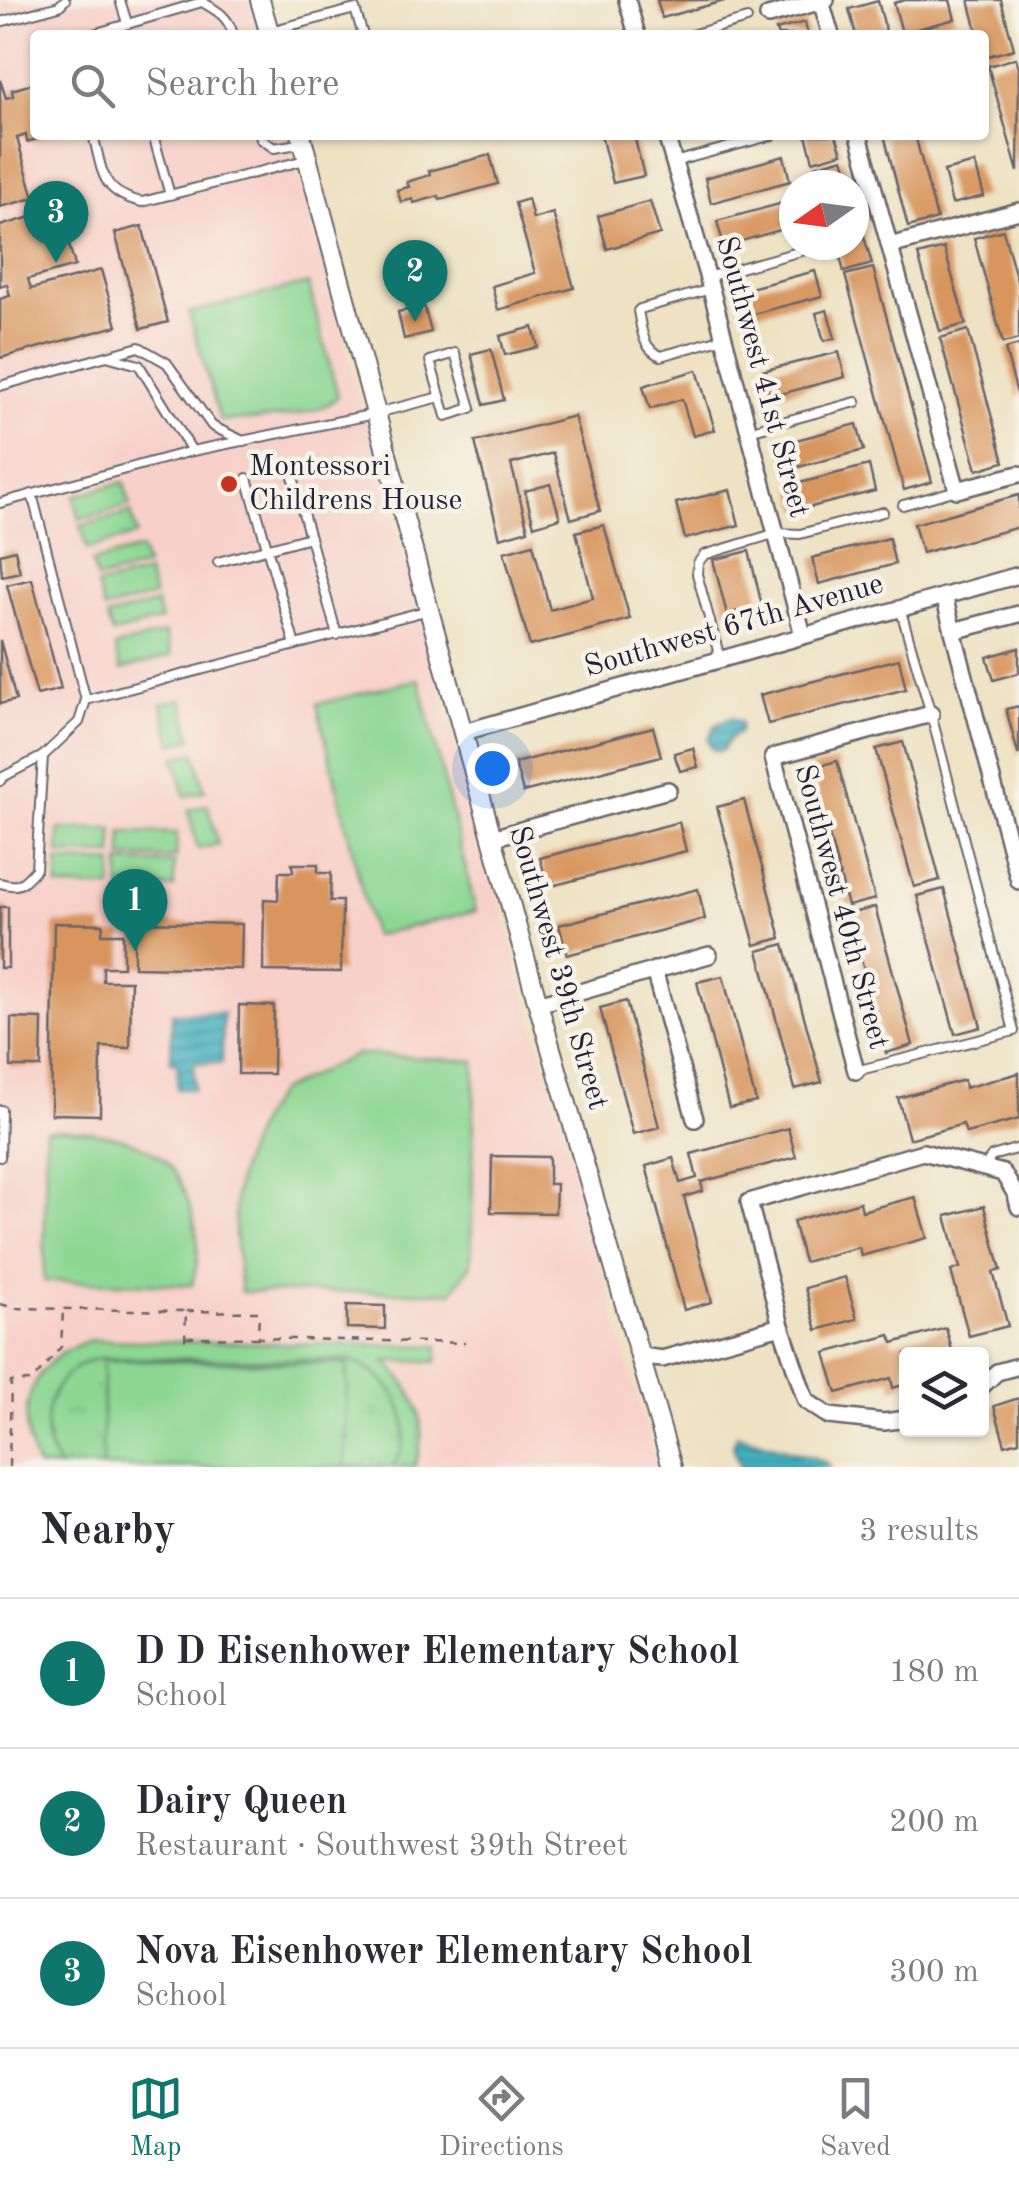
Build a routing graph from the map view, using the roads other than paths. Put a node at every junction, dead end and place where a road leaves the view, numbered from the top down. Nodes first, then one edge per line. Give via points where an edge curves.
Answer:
1 (64, 0) edge
2 (120, 0) edge
3 (215, 0) edge
4 (260, 0) edge
5 (628, 0) edge
6 (824, 1) edge
7 (218, 10) junction
8 (768, 16) dead end
9 (747, 19) dead end
10 (0, 22) edge
11 (127, 23) junction
12 (105, 30) edge
13 (232, 30) edge
14 (269, 30) edge
15 (280, 30) edge
16 (362, 30) edge
17 (637, 30) edge
18 (708, 30) edge
19 (830, 30) edge
20 (94, 140) edge
21 (155, 140) edge
22 (261, 140) edge
23 (667, 140) edge
24 (755, 140) edge
25 (860, 140) edge
26 (305, 146) edge
27 (674, 162) junction
28 (170, 195) junction
29 (1019, 211) edge
30 (890, 246) junction
31 (779, 259) edge
32 (709, 283) junction
33 (724, 338) junction
34 (106, 356) junction
35 (0, 386) edge
36 (440, 397) junction
37 (856, 402) dead end
38 (376, 412) junction
39 (750, 431) junction
40 (243, 441) junction
41 (192, 451) junction
42 (290, 466) dead end
43 (1019, 474) edge
44 (247, 478) dead end
45 (957, 490) junction
46 (32, 494) junction
47 (0, 503) edge
48 (903, 505) dead end
49 (883, 512) dead end
50 (777, 533) junction
51 (310, 537) junction
52 (267, 548) junction
53 (218, 562) dead end
54 (1019, 575) edge
55 (944, 596) junction
56 (900, 608) junction
57 (429, 610) junction
58 (1019, 614) edge
59 (953, 630) junction
60 (337, 635) junction
61 (803, 635) junction
62 (295, 645) junction
63 (720, 658) junction
64 (86, 700) junction
65 (931, 714) junction
66 (464, 732) junction
67 (42, 756) junction
68 (0, 781) edge
69 (668, 790) dead end
70 (492, 838) junction
71 (1019, 881) edge
72 (0, 883) edge
73 (709, 955) dead end
74 (654, 970) junction
75 (538, 1004) junction
76 (856, 1071) joint
77 (1, 1110) edge
78 (695, 1119) dead end
79 (1019, 1148) edge
80 (0, 1156) edge
81 (983, 1168) junction
82 (1019, 1207) edge
83 (781, 1326) junction
84 (640, 1356) junction
85 (1019, 1366) edge
86 (989, 1379) edge
87 (899, 1420) edge
88 (672, 1467) edge

1 - 10 lane
2 - 11 lane
3 - 7 lane
4 - 14 street
5 - 17 street
6 - 8 street
6 - 19 street
7 - 11 lane via 202,2
7 - 13 lane
9 - 18 lane
11 - 12 lane
15 - 16 lane via 355,8
20 - 28 lane via 106,183 121,198 142,202
21 - 28 lane
22 - 26 lane via 274,148
23 - 27 street, Southwest 41st Street
24 - 27 lane
25 - 30 street
26 - 28 lane
26 - 38 street, Southwest 39th Street
27 - 32 street, Southwest 41st Street
29 - 30 street
30 - 45 street
31 - 32 lane
32 - 33 street, Southwest 41st Street
32 - 33 lane via 638,311 646,346 661,356
33 - 39 street, Southwest 41st Street
34 - 35 lane
34 - 40 lane via 139,347 167,363 212,426
34 - 41 lane via 139,366
36 - 36 lane via 430,361 455,353 471,408 446,416
36 - 38 lane
37 - 39 lane
38 - 40 lane
38 - 57 street, Southwest 39th Street
39 - 50 street, Southwest 41st Street
40 - 41 lane
41 - 46 lane
42 - 51 lane
43 - 45 street
44 - 52 lane
45 - 48 lane
46 - 47 lane
46 - 64 lane
49 - 50 lane via 800,534
50 - 61 street, Southwest 41st Street
50 - 63 lane via 704,555 698,563
51 - 52 lane
51 - 60 lane
52 - 53 lane
52 - 62 lane
54 - 55 street, Southwest 67th Avenue
55 - 56 street, Southwest 67th Avenue
55 - 59 street
56 - 61 street, Southwest 67th Avenue
56 - 65 lane
57 - 60 lane
57 - 66 street, Southwest 39th Street
58 - 59 street
59 - 71 street
60 - 62 lane
61 - 63 street, Southwest 67th Avenue
62 - 64 lane
63 - 66 street, Southwest 67th Avenue
64 - 67 lane via 80,722
65 - 76 street, Southwest 40th Street via 773,757
65 - 76 lane via 1014,1030
66 - 70 street, Southwest 39th Street
67 - 68 lane
67 - 72 lane via 36,868 23,883
69 - 70 street
70 - 75 street, Southwest 39th Street
73 - 74 street
74 - 75 street
74 - 78 street
75 - 84 street, Southwest 39th Street
77 - 80 lane
79 - 81 lane via 992,1156
81 - 82 street via 1003,1173
81 - 83 street via 923,1152 749,1202
83 - 84 street via 662,1359
83 - 87 street via 806,1402 829,1416
84 - 88 street, Southwest 39th Street
85 - 86 street

